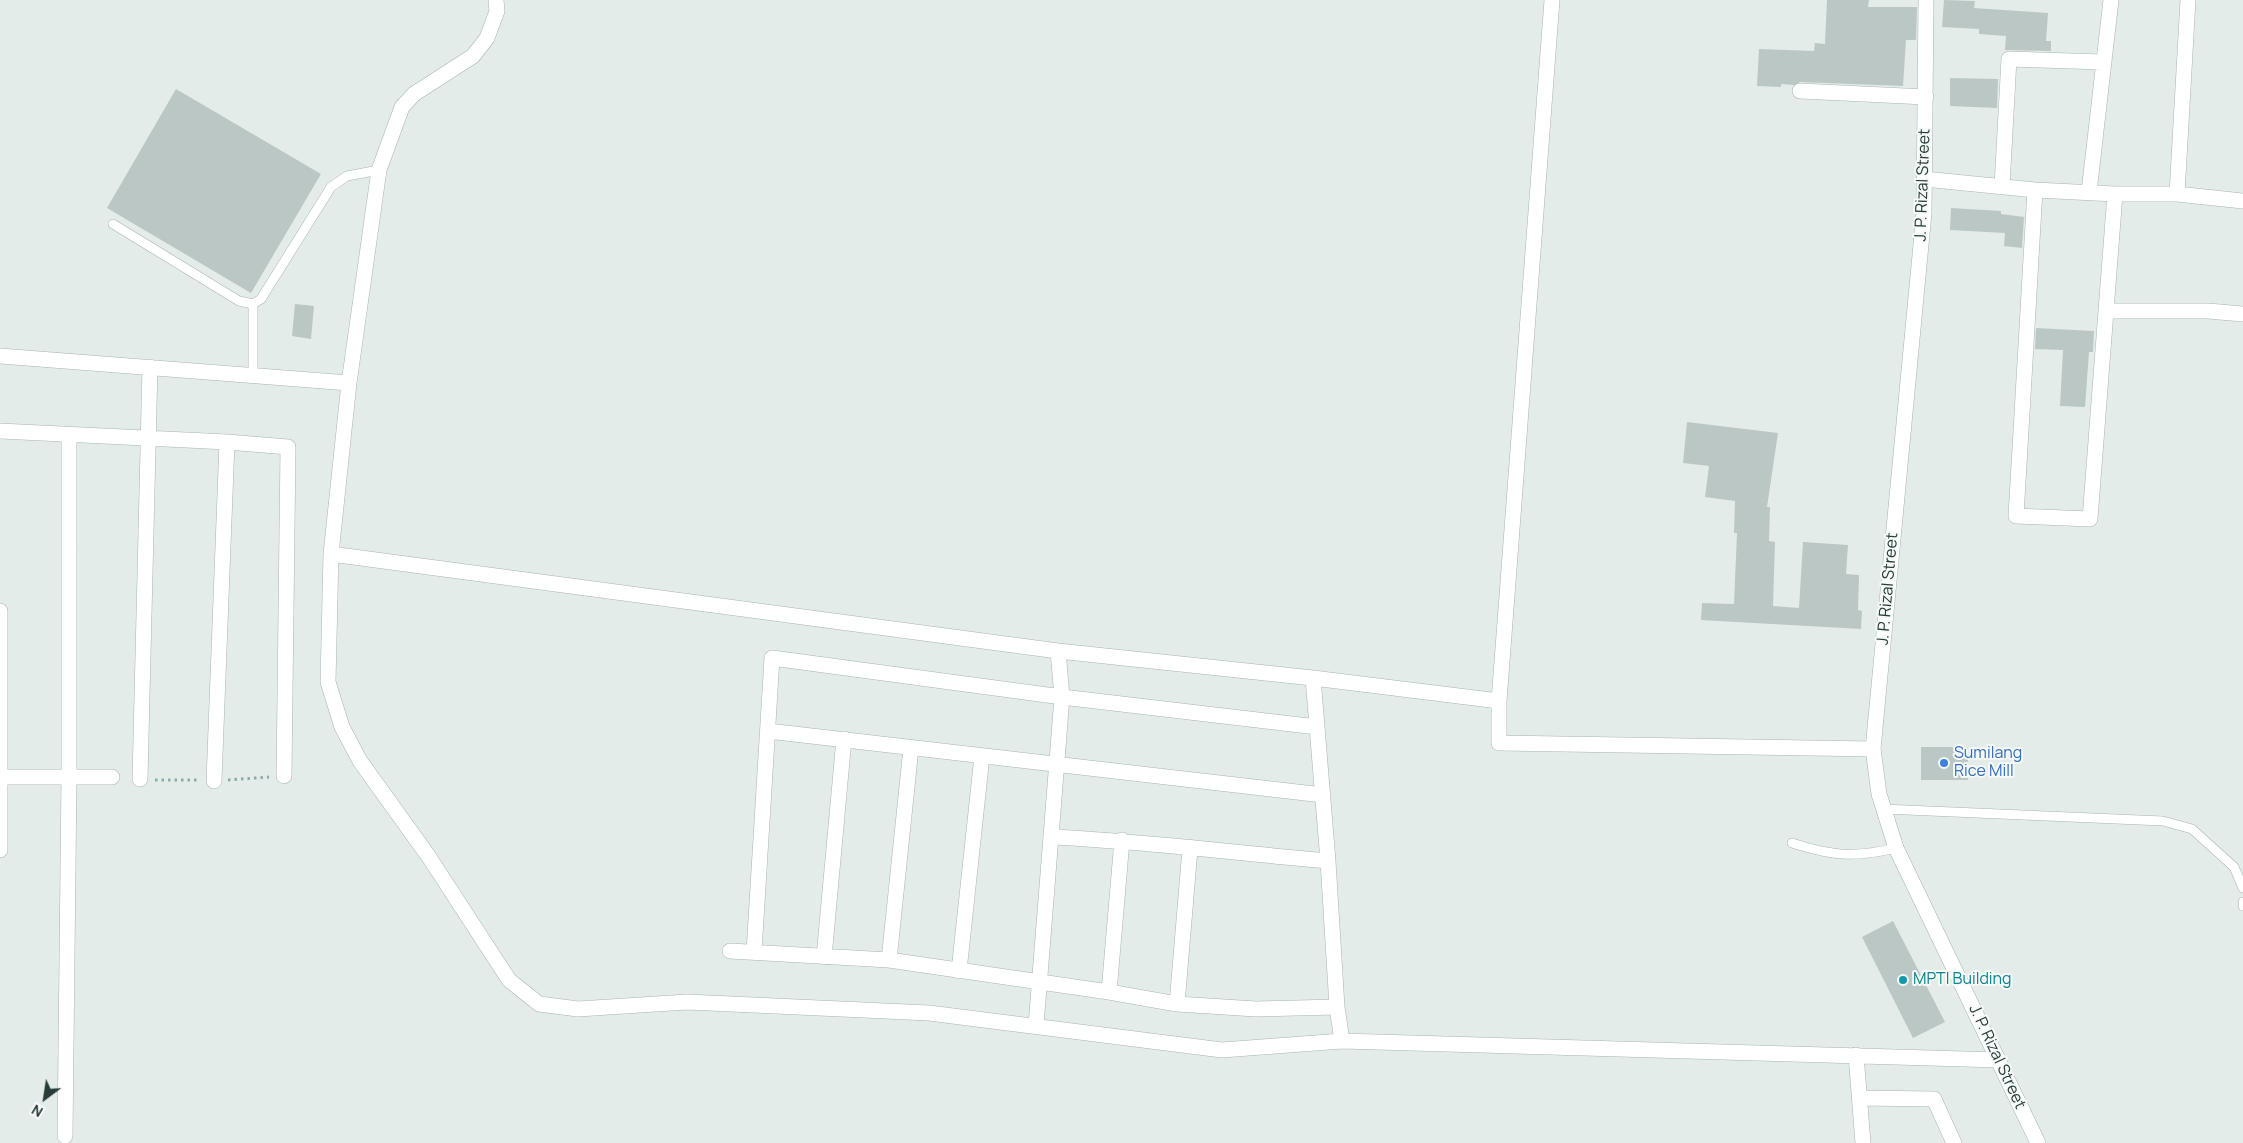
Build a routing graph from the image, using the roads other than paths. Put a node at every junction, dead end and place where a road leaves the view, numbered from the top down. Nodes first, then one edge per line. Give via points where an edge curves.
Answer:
1 (496, 0) edge
2 (1552, 0) edge
3 (1926, 0) edge
4 (2111, 0) edge
5 (2188, 0) edge
6 (2103, 62) junction
7 (1800, 91) dead end
8 (1926, 98) junction
9 (379, 170) junction
10 (1924, 179) junction
11 (2002, 186) junction
12 (2035, 190) junction
13 (2089, 192) junction
14 (2115, 194) junction
15 (2177, 194) junction
16 (2243, 201) edge
17 (113, 224) dead end
18 (253, 304) junction
19 (2106, 311) junction
20 (2243, 314) edge
21 (0, 356) edge
22 (150, 367) junction
23 (253, 376) junction
24 (349, 383) junction
25 (0, 431) edge
26 (69, 435) junction
27 (148, 438) junction
28 (227, 442) junction
29 (331, 554) junction
30 (0, 611) edge
31 (1058, 651) junction
32 (1313, 678) junction
33 (1062, 696) junction
34 (1499, 701) junction
35 (1317, 727) junction
36 (768, 731) junction
37 (844, 739) junction
38 (911, 748) junction
39 (1873, 749) junction
40 (982, 756) junction
41 (1055, 765) junction
42 (284, 776) dead end
43 (1, 777) edge
44 (112, 777) dead end
45 (69, 778) junction
46 (140, 779) dead end
47 (214, 781) dead end
48 (1324, 795) junction
49 (1883, 809) junction
50 (1051, 837) junction
51 (1122, 840) junction
52 (1792, 843) dead end
53 (1896, 848) junction
54 (1190, 849) junction
55 (0, 850) edge
56 (1328, 861) junction
57 (2243, 888) edge
58 (2243, 902) edge
59 (2243, 906) edge
60 (730, 951) dead end
61 (754, 952) junction
62 (824, 957) junction
63 (889, 960) junction
64 (959, 970) junction
65 (1038, 983) junction
66 (1109, 992) junction
67 (1176, 1004) junction
68 (1337, 1007) junction
69 (1036, 1026) junction
70 (1342, 1040) junction
71 (1856, 1055) junction
72 (1999, 1060) junction
73 (1860, 1098) junction
74 (65, 1136) dead end
75 (1863, 1143) edge
76 (1954, 1143) edge
77 (2038, 1143) edge

1 - 9 street via 497,11 487,38 473,56 414,94 402,107
2 - 34 street
3 - 8 street, J. P. Rizal Street
4 - 6 street
5 - 15 street
6 - 11 street via 2009,59
6 - 13 street
7 - 8 street
8 - 10 street, J. P. Rizal Street
9 - 18 lane via 347,176 331,187 261,299
9 - 24 street
10 - 11 street
10 - 39 street, J. P. Rizal Street via 1924,213
11 - 12 street
12 - 13 street
12 - 19 street via 2016,516 2090,519
13 - 14 street
14 - 15 street
14 - 19 street
15 - 16 street
17 - 18 lane via 239,301
18 - 23 lane
19 - 20 street
21 - 22 street
22 - 23 street
22 - 27 street
23 - 24 street
24 - 29 street
25 - 26 street
26 - 27 street
26 - 45 street
27 - 28 street
27 - 46 street
28 - 42 street via 288,447
28 - 47 street
29 - 31 street
29 - 69 street via 328,682 342,727 360,761 429,857 509,980 539,1004 578,1009 686,1002 929,1013
30 - 43 street
31 - 32 street
31 - 33 street
32 - 34 street
32 - 35 street
33 - 35 street
33 - 36 street via 772,658
33 - 41 street
34 - 39 street via 1500,743
35 - 48 street
36 - 37 street
36 - 61 street
37 - 38 street
37 - 62 street
38 - 40 street
38 - 63 street
39 - 49 street, J. P. Rizal Street
40 - 41 street
40 - 64 street
41 - 48 street
41 - 50 street
43 - 45 street
43 - 55 street
44 - 45 street
45 - 74 street
48 - 56 street
49 - 53 street, J. P. Rizal Street
49 - 57 lane via 2164,821 2192,829 2234,867
50 - 51 street
50 - 65 street
51 - 54 street
51 - 66 street
52 - 53 lane via 1824,853 1870,854
53 - 72 street, J. P. Rizal Street
54 - 56 street
54 - 67 street
56 - 68 street
58 - 59 lane
60 - 61 street
61 - 62 street
62 - 63 street
63 - 64 street
64 - 65 street
65 - 66 street
65 - 69 street
66 - 67 street
67 - 68 street via 1256,1009
68 - 70 street
69 - 70 street via 1222,1050
70 - 71 street
71 - 72 street
71 - 73 street
72 - 77 street, J. P. Rizal Street
73 - 75 street
73 - 76 street via 1934,1099

